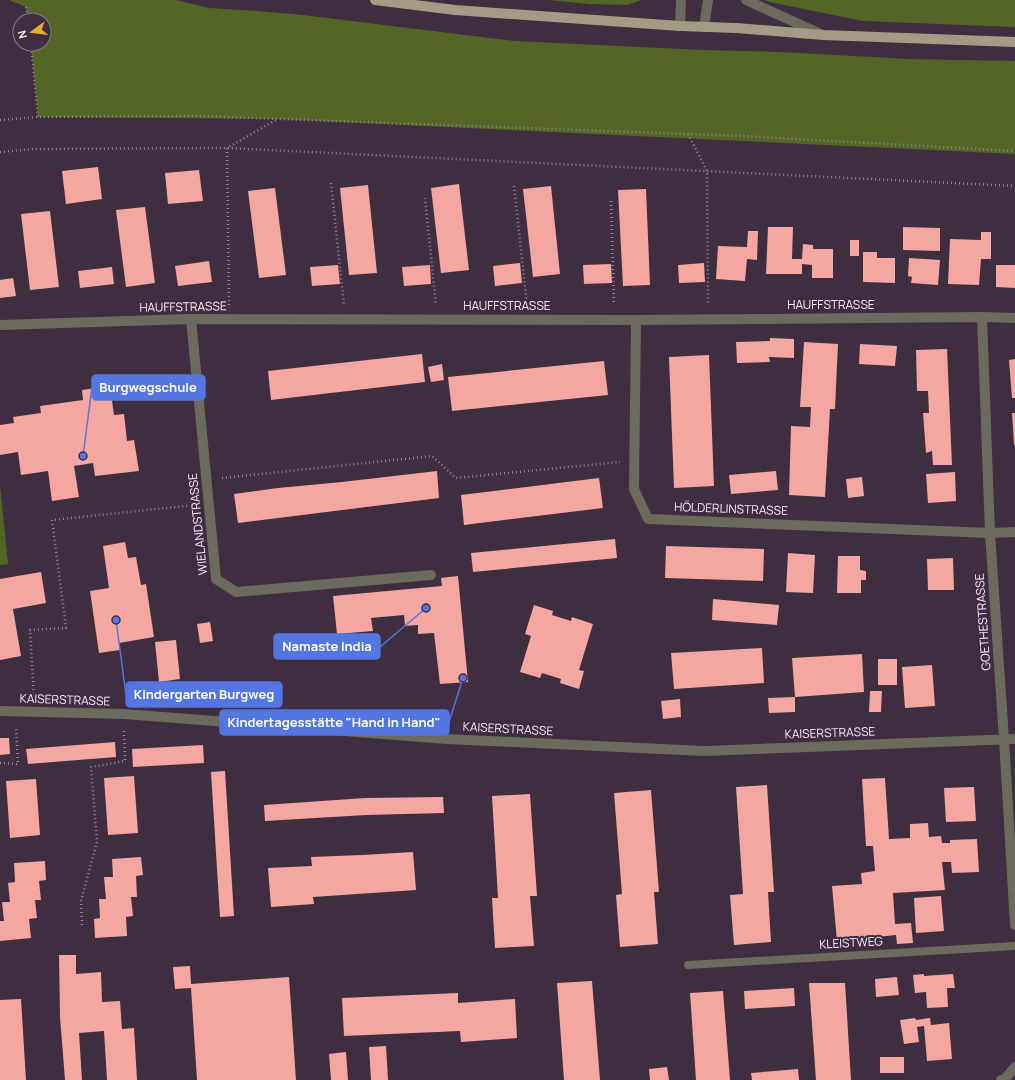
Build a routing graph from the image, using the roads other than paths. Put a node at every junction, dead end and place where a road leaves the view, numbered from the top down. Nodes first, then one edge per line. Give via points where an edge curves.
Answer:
1 (375, 0) edge
2 (681, 0) edge
3 (708, 0) edge
4 (746, 0) edge
5 (680, 26) junction
6 (704, 27) junction
7 (823, 34) junction
8 (1015, 42) edge
9 (982, 317) junction
10 (1015, 318) edge
11 (191, 319) junction
12 (636, 320) junction
13 (0, 325) edge
14 (1015, 532) edge
15 (990, 533) junction
16 (432, 575) dead end
17 (0, 711) edge
18 (1004, 739) junction
19 (1015, 739) edge
20 (1015, 926) edge
21 (1015, 946) edge
22 (688, 965) dead end
23 (1015, 1067) edge
24 (1003, 1080) edge

1 - 5 main road via 455,10
2 - 5 street
3 - 6 street
4 - 7 street
5 - 6 main road
6 - 7 main road
7 - 8 main road
9 - 10 street, HAUFFSTRASSE
9 - 12 street, HAUFFSTRASSE
9 - 15 street, GOETHESTRASSE
11 - 12 street, HAUFFSTRASSE
11 - 13 street, HAUFFSTRASSE
11 - 16 street, WIELANDSTRASSE via 216,579 236,592
12 - 15 street, HÖLDERLINSTRASSE via 634,489 648,519
14 - 15 street, HÖLDERLINSTRASSE
15 - 18 street, GOETHESTRASSE
17 - 18 street, KAISERSTRASSE via 124,714 447,739 704,751
18 - 19 street, KAISERSTRASSE
18 - 20 street, GOETHESTRASSE
21 - 22 lane, KLEISTWEG
23 - 24 street

